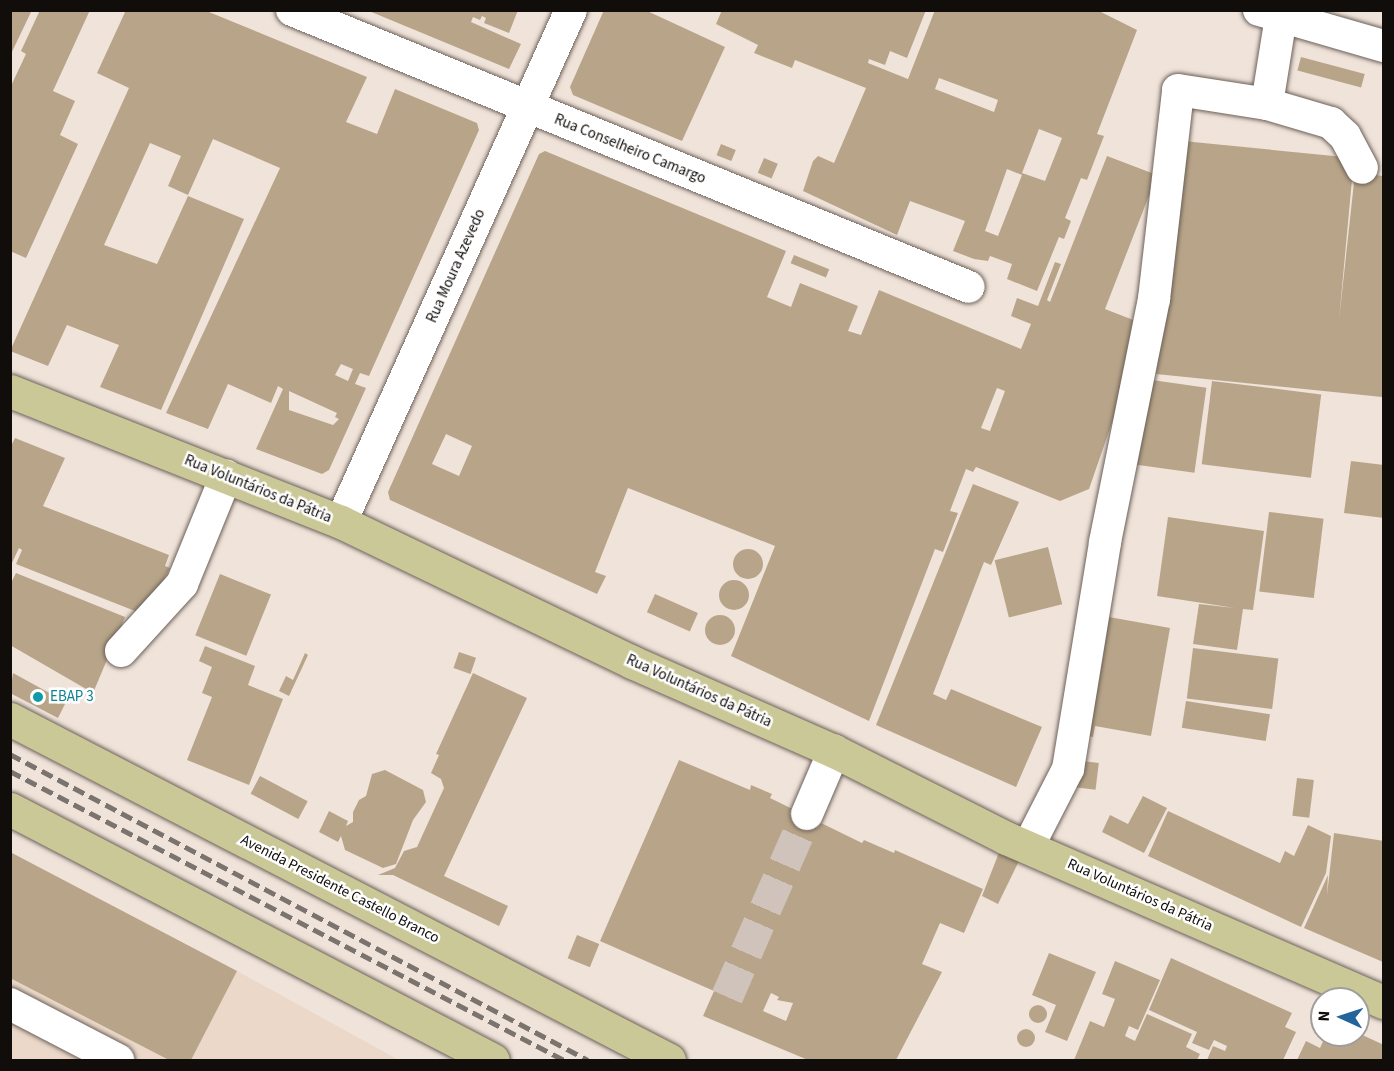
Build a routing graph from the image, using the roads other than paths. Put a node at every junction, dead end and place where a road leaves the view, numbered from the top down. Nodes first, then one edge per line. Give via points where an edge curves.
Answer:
1 (292, 10) edge
2 (571, 10) edge
3 (1270, 14) edge
4 (1383, 46) edge
5 (1267, 104) junction
6 (528, 107) junction
7 (1362, 168) dead end
8 (969, 287) dead end
9 (10, 391) edge
10 (226, 476) junction
11 (341, 522) junction
12 (121, 651) dead end
13 (10, 719) edge
14 (834, 751) junction
15 (10, 809) edge
16 (807, 814) tunnel mouth
17 (1028, 847) junction
18 (1383, 1002) edge
19 (10, 1004) edge
20 (118, 1060) edge
21 (493, 1060) edge
22 (669, 1060) edge

1 - 6 street, Rua Conselheiro Camargo
2 - 6 street, Rua Moura Azevedo
3 - 4 street
3 - 5 street
5 - 7 street via 1331,123 1345,136
5 - 17 street via 1178,90 1154,299 1105,542 1068,769
6 - 8 street, Rua Conselheiro Camargo
6 - 11 street, Rua Moura Azevedo
9 - 10 main road, Rua Voluntários da Pátria
10 - 11 main road, Rua Voluntários da Pátria
10 - 12 street via 182,584
11 - 14 main road, Rua Voluntários da Pátria via 632,662
13 - 22 main road, Avenida Presidente Castello Branco
14 - 16 street
14 - 17 main road, Rua Voluntários da Pátria
15 - 21 main road
17 - 18 main road, Rua Voluntários da Pátria
19 - 20 street

